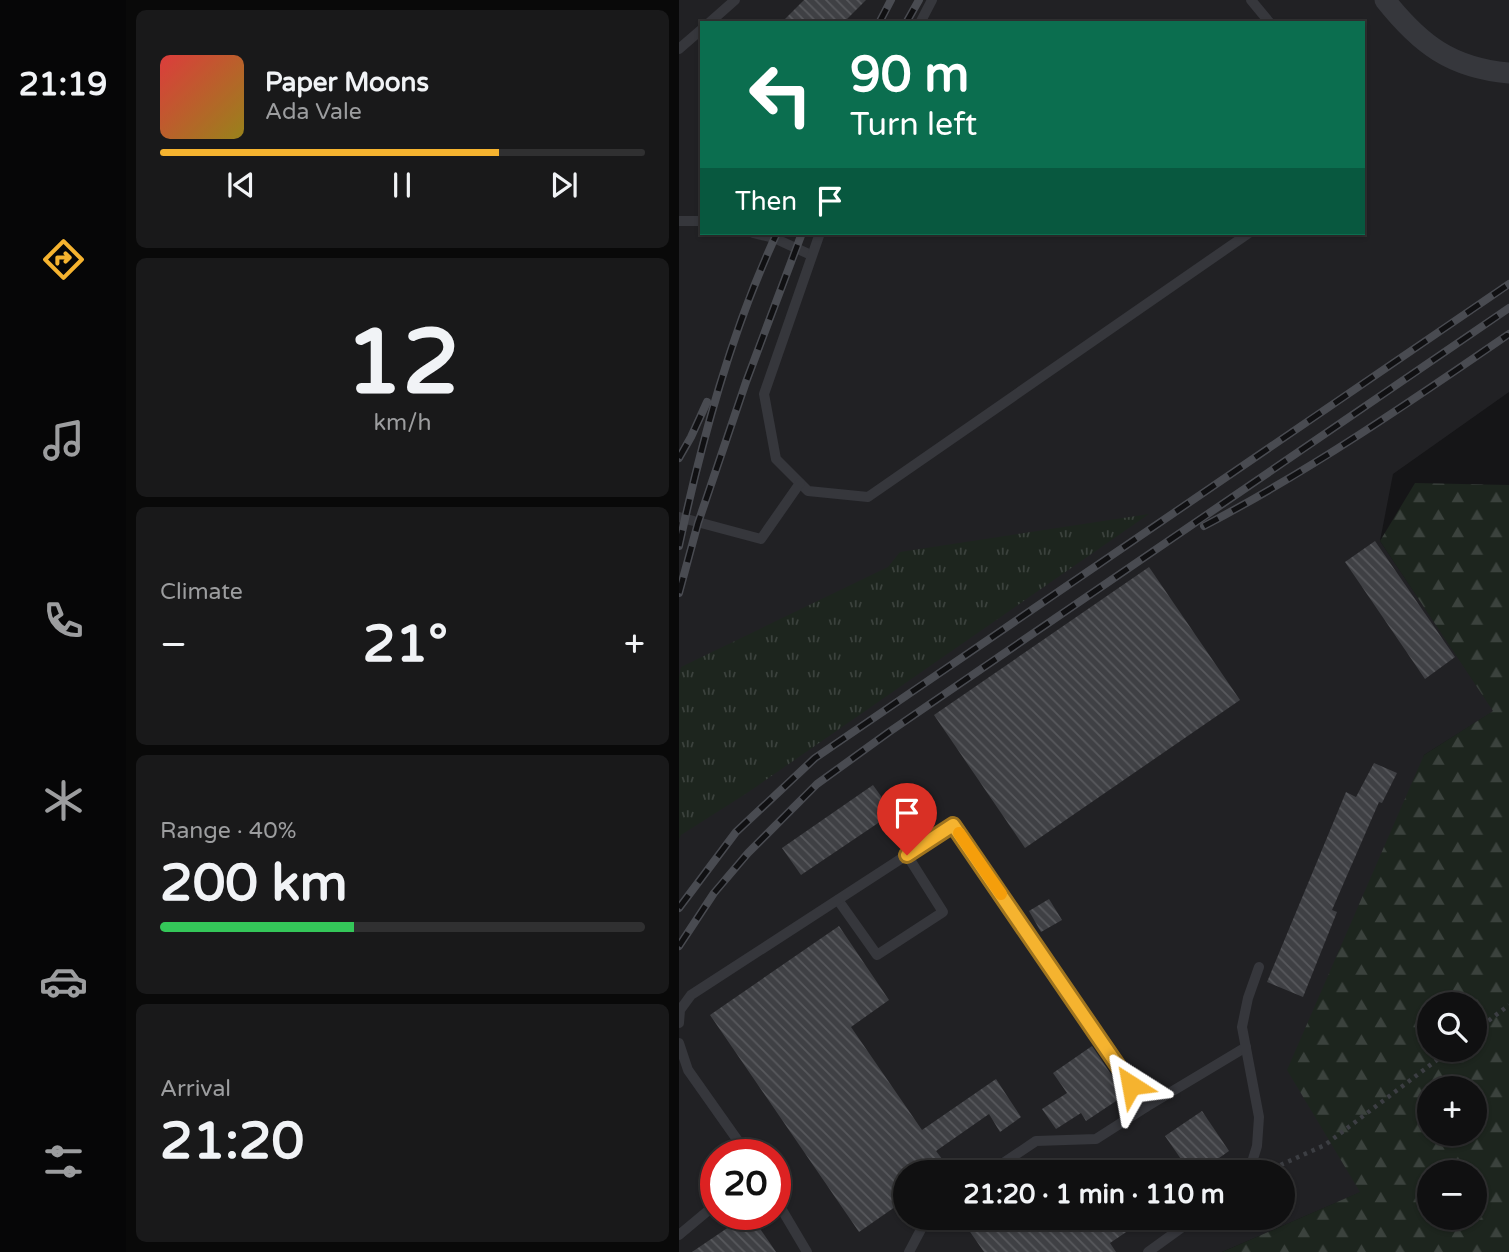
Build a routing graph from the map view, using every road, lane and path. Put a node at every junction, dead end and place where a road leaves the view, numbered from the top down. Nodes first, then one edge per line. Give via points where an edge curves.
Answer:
1 (735, 0) edge
2 (932, 0) edge
3 (1251, 0) edge
4 (1385, 0) edge
5 (711, 21) edge
6 (921, 21) edge
7 (1269, 21) edge
8 (700, 31) edge
9 (679, 49) edge
10 (1509, 73) edge
11 (700, 220) edge
12 (679, 221) edge
13 (761, 235) edge
14 (819, 235) edge
15 (1246, 235) edge
16 (811, 255) junction
17 (800, 483) junction
18 (679, 517) edge
19 (907, 855) junction
20 (838, 900) junction
21 (1259, 967) dead end
22 (1509, 1005) edge
23 (1487, 1022) edge
24 (679, 1023) edge
25 (679, 1043) edge
26 (1246, 1047) junction
27 (1434, 1062) edge
28 (1146, 1107) junction
29 (737, 1139) edge
30 (1007, 1160) edge
31 (1253, 1160) edge
32 (1291, 1160) edge
33 (700, 1217) edge
34 (791, 1225) edge
35 (921, 1230) edge
36 (1179, 1230) edge
37 (679, 1235) edge
38 (807, 1252) edge
39 (909, 1252) edge
40 (1149, 1252) edge

1 - 5 lane
2 - 6 lane
3 - 7 lane
4 - 10 street via 1431,48 1471,67
8 - 9 lane
11 - 12 lane
13 - 16 lane
14 - 16 lane
15 - 17 lane via 868,496 807,491
16 - 17 lane via 764,394 776,460
17 - 18 lane via 761,539
19 - 20 lane
19 - 20 lane via 943,912 877,955
19 - 28 lane via 953,825
20 - 24 lane via 691,995 680,1010
21 - 26 lane via 1242,1027
22 - 23 path
25 - 29 lane via 688,1070
26 - 28 lane
26 - 31 lane via 1259,1117
27 - 32 path via 1325,1145
28 - 30 lane via 1096,1139 1036,1140
33 - 37 lane
34 - 38 lane
35 - 39 lane
36 - 40 lane

